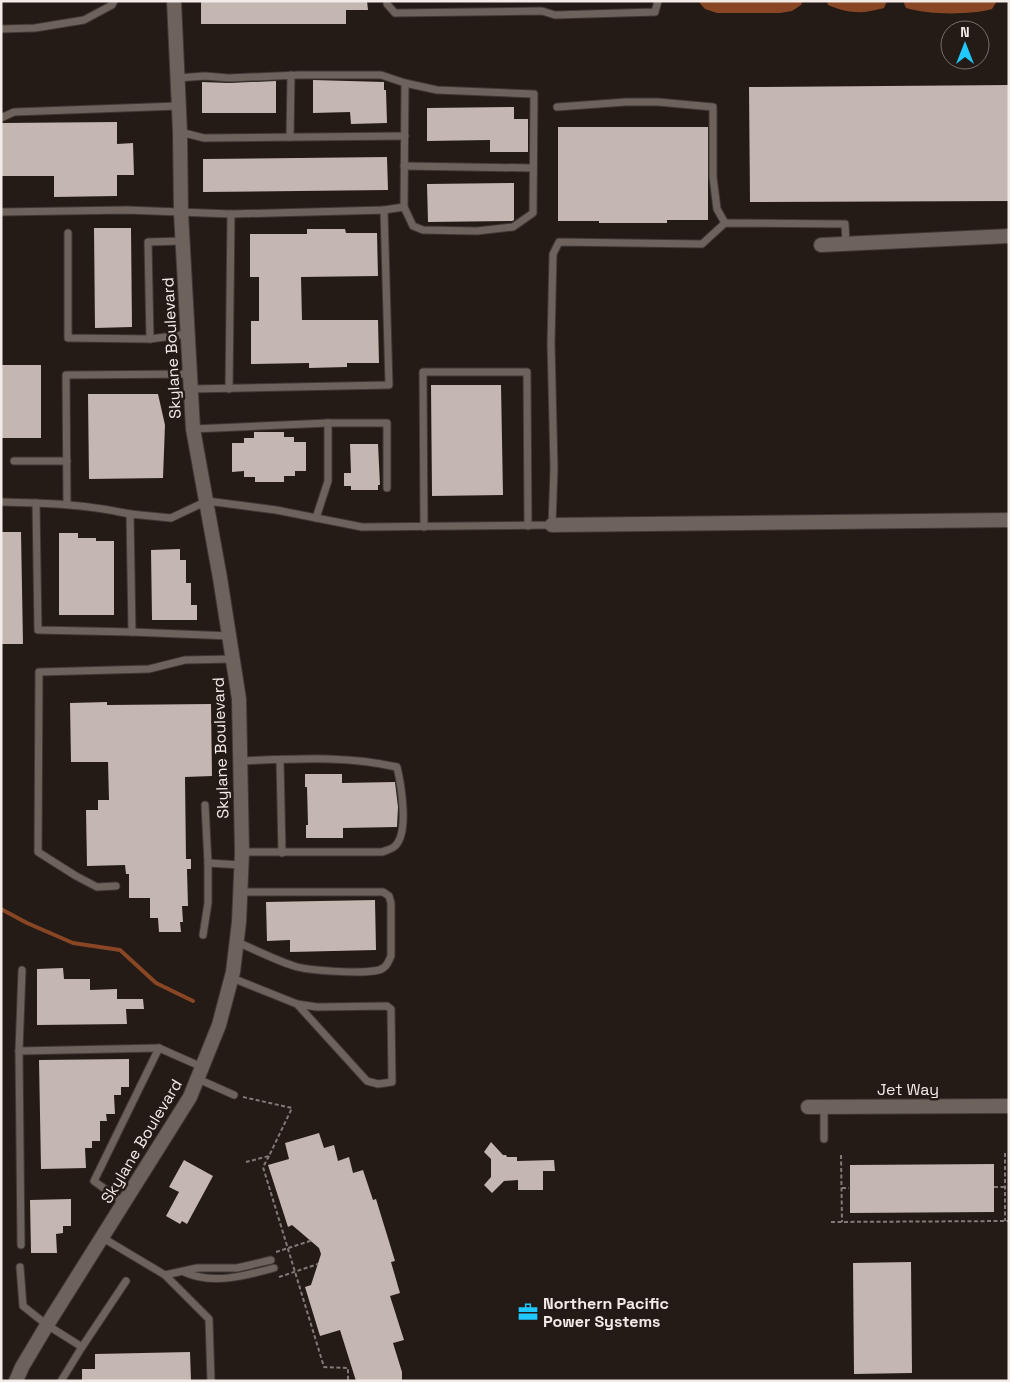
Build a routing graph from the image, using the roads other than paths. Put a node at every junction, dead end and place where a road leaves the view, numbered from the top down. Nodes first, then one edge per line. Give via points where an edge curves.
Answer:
1 (114, 1) edge
2 (174, 1) edge
3 (387, 1) edge
4 (658, 1) edge
5 (1, 29) edge
6 (291, 75) junction
7 (177, 78) junction
8 (405, 83) junction
9 (178, 106) junction
10 (557, 107) dead end
11 (1, 118) edge
12 (180, 132) junction
13 (405, 136) junction
14 (290, 137) junction
15 (404, 166) junction
16 (534, 168) junction
17 (404, 207) junction
18 (384, 210) junction
19 (1, 212) edge
20 (181, 213) junction
21 (231, 214) junction
22 (725, 224) junction
23 (68, 233) dead end
24 (1009, 236) edge
25 (182, 241) junction
26 (846, 243) junction
27 (821, 245) dead end
28 (188, 334) junction
29 (150, 339) junction
30 (190, 374) junction
31 (191, 389) junction
32 (229, 389) junction
33 (328, 423) junction
34 (193, 429) junction
35 (14, 461) dead end
36 (67, 461) junction
37 (387, 488) dead end
38 (207, 501) junction
39 (1, 502) edge
40 (36, 503) junction
41 (68, 504) junction
42 (130, 514) junction
43 (316, 518) junction
44 (1009, 520) edge
45 (552, 525) junction
46 (528, 526) junction
47 (424, 527) junction
48 (132, 632) junction
49 (230, 636) junction
50 (233, 659) junction
51 (280, 760) junction
52 (240, 761) junction
53 (205, 805) dead end
54 (282, 853) junction
55 (242, 859) junction
56 (208, 864) junction
57 (116, 886) dead end
58 (240, 892) junction
59 (203, 935) dead end
60 (237, 942) junction
61 (22, 970) dead end
62 (232, 978) junction
63 (298, 1004) junction
64 (160, 1048) junction
65 (19, 1051) junction
66 (200, 1073) junction
67 (234, 1095) road end
68 (1009, 1106) edge
69 (808, 1107) dead end
70 (824, 1107) junction
71 (824, 1139) dead end
72 (124, 1203) junction
73 (102, 1238) junction
74 (21, 1245) dead end
75 (270, 1257) road end
76 (20, 1267) dead end
77 (274, 1268) dead end
78 (184, 1272) junction
79 (165, 1275) junction
80 (126, 1281) dead end
81 (47, 1325) junction
82 (82, 1347) junction
83 (16, 1381) edge
84 (61, 1381) edge
85 (211, 1381) edge

1 - 5 lane via 84,20 35,28
2 - 7 street, Skylane Boulevard
3 - 4 lane via 395,12 542,11 555,15 655,12
6 - 7 lane
6 - 8 lane via 380,75
6 - 14 lane
7 - 9 street, Skylane Boulevard
8 - 13 lane
8 - 16 lane via 437,90 534,94
9 - 11 lane via 14,112
9 - 12 street, Skylane Boulevard
10 - 22 lane via 650,102 713,107 713,176 717,208
12 - 14 lane via 204,138
12 - 20 street, Skylane Boulevard
13 - 14 lane
13 - 15 lane
15 - 16 lane
15 - 17 lane
16 - 17 lane via 533,213 513,226 477,231 423,230 412,226
17 - 18 lane
18 - 21 lane
18 - 32 lane via 389,385
19 - 20 lane via 127,210
20 - 21 lane
20 - 25 street, Skylane Boulevard
21 - 32 lane
22 - 26 lane via 846,224
22 - 45 lane via 702,244 559,242 553,254
23 - 29 lane via 68,338
24 - 26 street
25 - 28 street, Skylane Boulevard
25 - 29 lane via 148,242
26 - 27 street
28 - 29 lane
28 - 30 street, Skylane Boulevard
30 - 31 street, Skylane Boulevard
30 - 36 lane via 66,375
31 - 32 lane
31 - 34 street, Skylane Boulevard
33 - 34 lane
33 - 37 lane via 387,423
33 - 43 lane via 328,480
34 - 38 street, Skylane Boulevard
35 - 36 lane
36 - 41 lane
38 - 42 lane via 171,518
38 - 43 lane
38 - 49 street, Skylane Boulevard
39 - 40 lane
40 - 41 lane
40 - 48 lane via 38,630
41 - 42 lane
42 - 48 lane
43 - 47 lane via 362,527
44 - 45 street
45 - 46 lane
46 - 47 lane
46 - 47 lane via 527,372 423,372
48 - 49 lane
49 - 50 street, Skylane Boulevard
50 - 52 street, Skylane Boulevard via 239,699
50 - 57 lane via 185,660 149,669 39,672 38,852 97,887
51 - 52 lane
51 - 54 lane
51 - 54 lane via 376,762 397,767 402,787 402,837 396,847 382,852
52 - 55 street, Skylane Boulevard
53 - 56 lane
54 - 55 lane
55 - 56 lane
55 - 58 street, Skylane Boulevard
56 - 59 lane via 208,903
58 - 60 street, Skylane Boulevard
58 - 60 lane via 383,892 391,903 391,956 388,964 380,970 311,970
60 - 62 street, Skylane Boulevard
61 - 65 lane
62 - 63 lane
62 - 66 street, Skylane Boulevard via 219,1025
63 - 63 lane via 317,1007 387,1006 392,1009 392,1082 378,1084 367,1081
64 - 65 lane
64 - 66 lane
64 - 72 lane via 94,1181
65 - 74 lane
66 - 67 lane
66 - 72 street, Skylane Boulevard via 190,1097
68 - 70 street, Jet Way
69 - 70 street, Jet Way
70 - 71 lane
72 - 73 street, Skylane Boulevard
73 - 79 lane
73 - 81 street, Skylane Boulevard
75 - 78 lane via 237,1268 197,1268
76 - 81 lane via 23,1306
77 - 78 lane via 241,1277 196,1278
78 - 79 lane
79 - 85 lane via 209,1319
80 - 82 lane
81 - 82 lane
81 - 83 street, Skylane Boulevard
82 - 84 lane

